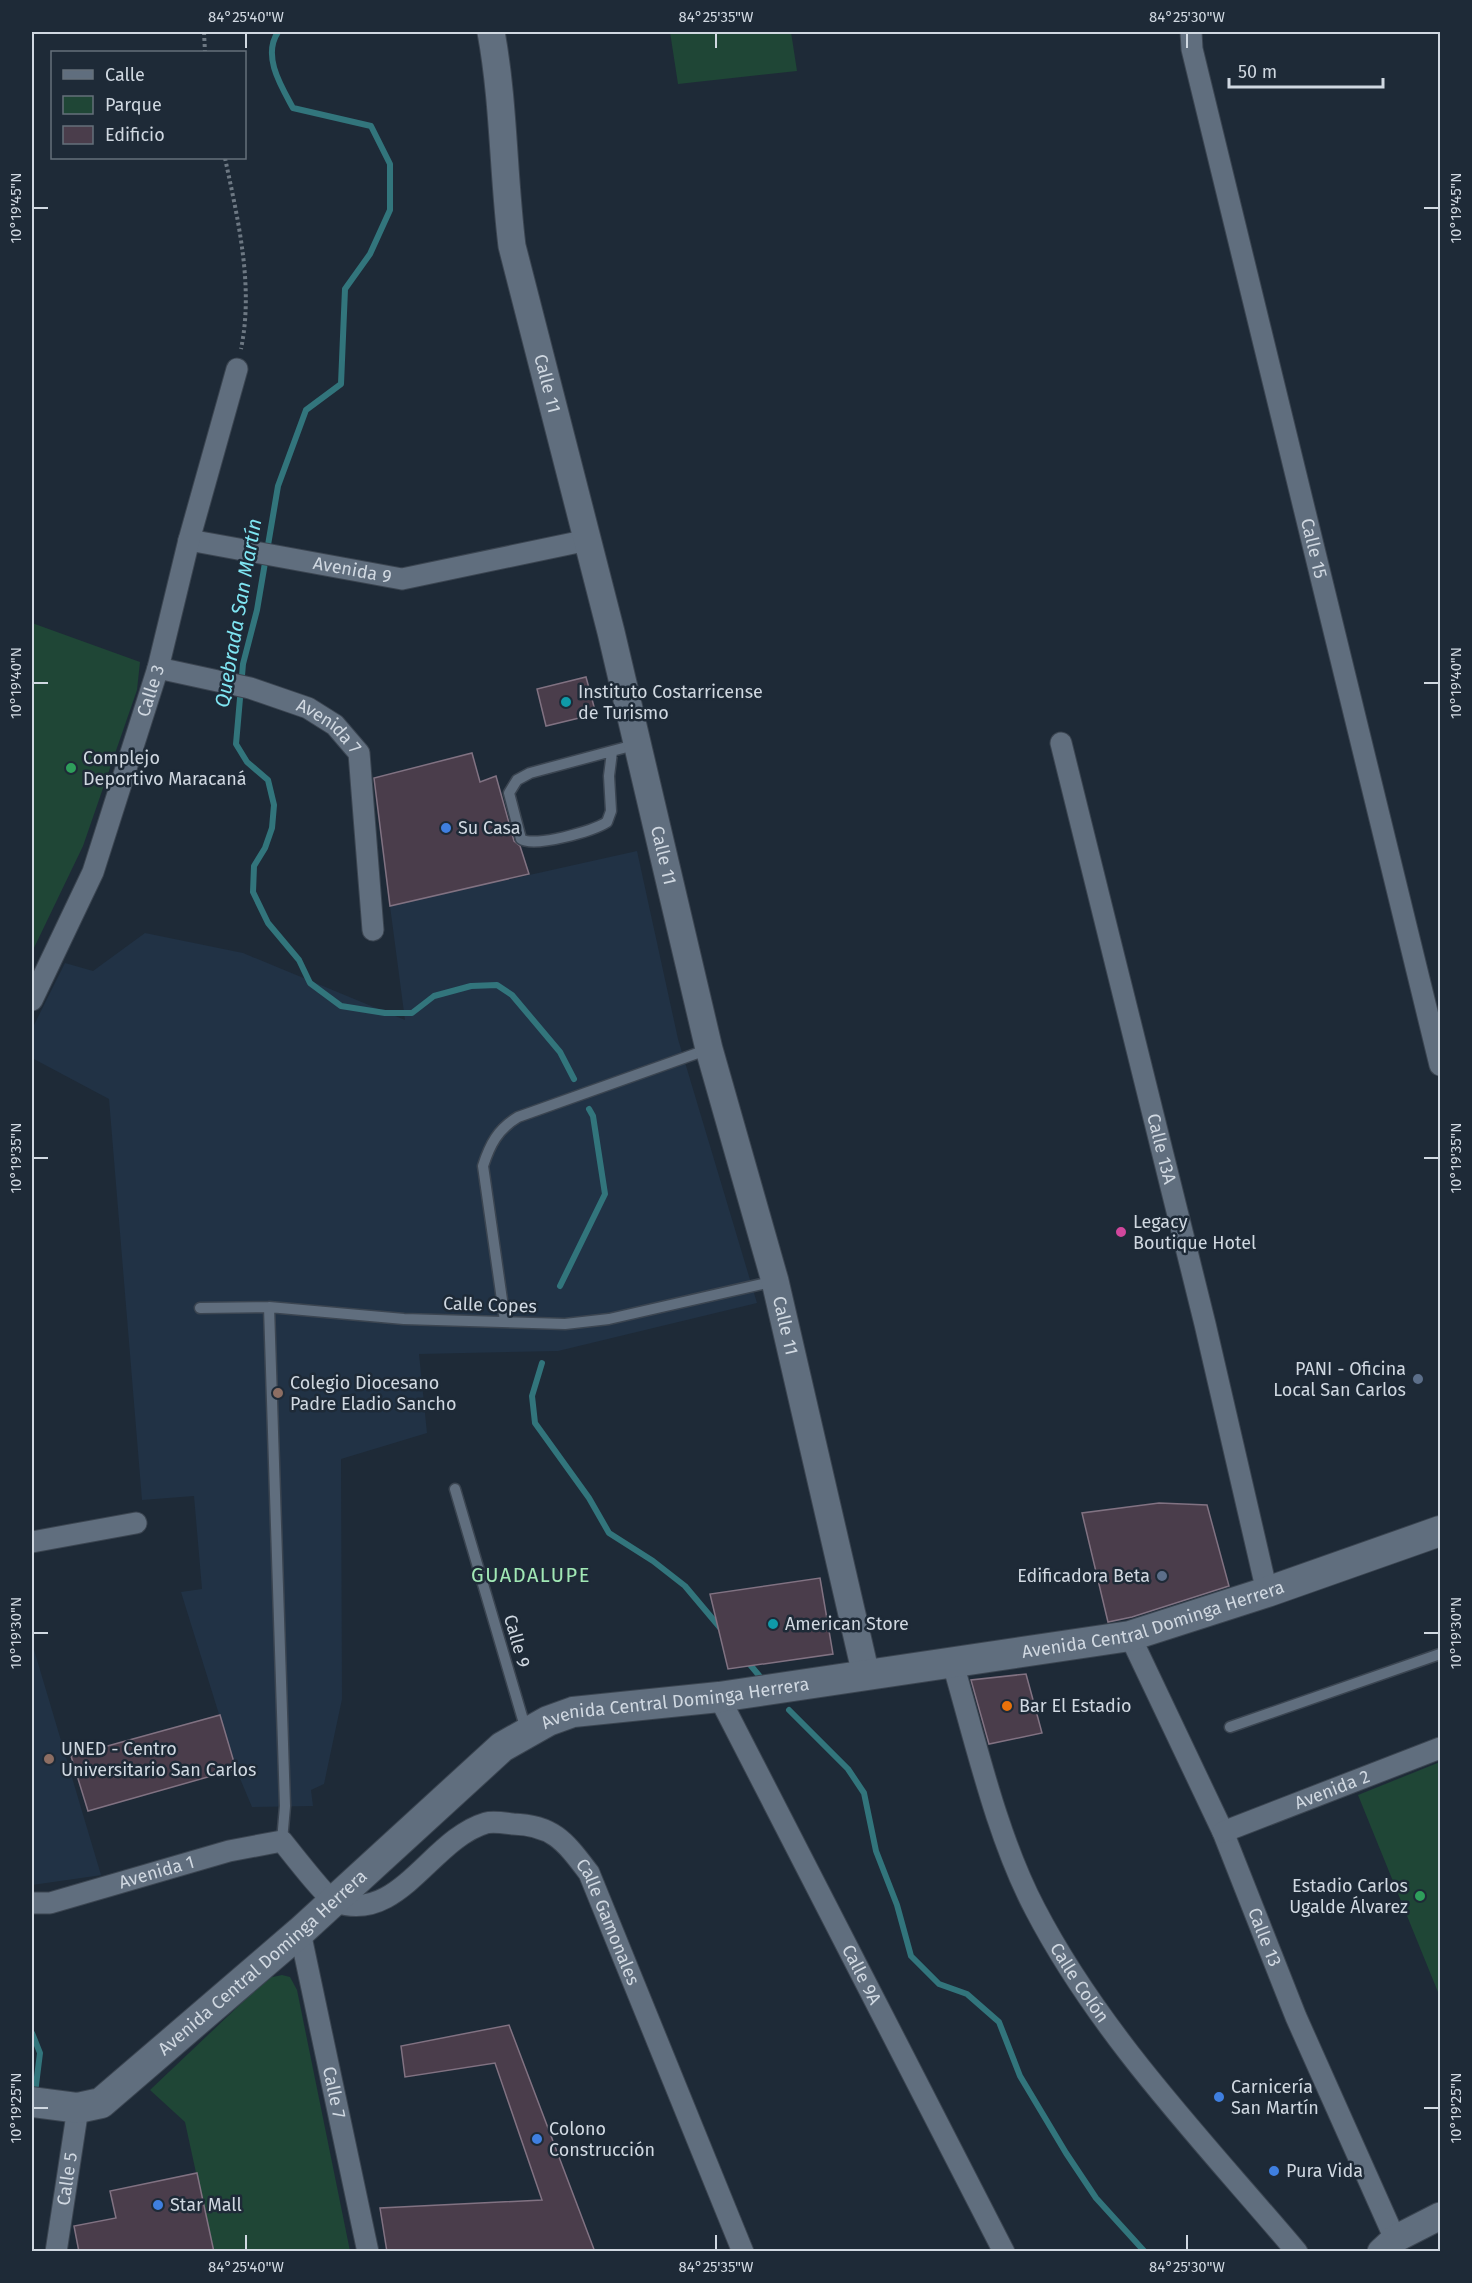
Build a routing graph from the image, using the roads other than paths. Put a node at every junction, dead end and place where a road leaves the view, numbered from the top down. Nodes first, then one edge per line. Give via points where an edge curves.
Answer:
1 (491, 32) edge
2 (1191, 32) edge
3 (237, 369) road end
4 (189, 540) junction
5 (588, 540) junction
6 (158, 668) junction
7 (639, 743) junction
8 (1061, 743) dead end
9 (612, 752) junction
10 (373, 930) dead end
11 (32, 1000) edge
12 (709, 1049) junction
13 (1440, 1065) edge
14 (775, 1281) junction
15 (269, 1307) junction
16 (200, 1308) dead end
17 (505, 1321) junction
18 (455, 1489) dead end
19 (136, 1523) dead end
20 (1440, 1531) edge
21 (32, 1542) edge
22 (1267, 1593) junction
23 (1130, 1636) junction
24 (1440, 1654) edge
25 (953, 1664) junction
26 (866, 1675) junction
27 (719, 1697) junction
28 (1230, 1726) dead end
29 (526, 1733) junction
30 (1440, 1748) edge
31 (1223, 1832) junction
32 (282, 1841) junction
33 (334, 1902) junction
34 (32, 1903) edge
35 (300, 1932) junction
36 (55, 2105) edge
37 (1440, 2216) edge
38 (1388, 2245) edge
39 (56, 2252) edge
40 (368, 2252) edge
41 (743, 2252) edge
42 (1004, 2252) edge
43 (1297, 2252) edge

1 - 5 street, Calle 11 via 500,77 512,246
2 - 13 street, Calle 15 via 1307,527
3 - 4 street, Calle 3
4 - 5 street, Avenida 9 via 402,579
4 - 6 street, Calle 3
5 - 7 street, Calle 11
6 - 10 street, Avenida 7 via 250,688 308,708 336,725 359,753
6 - 11 street, Calle 3 via 93,872
7 - 9 lane
7 - 12 street, Calle 11
8 - 22 street, Calle 13A via 1205,1324
9 - 9 lane via 530,773 517,780 508,793 521,839 536,843 607,822 611,811
12 - 14 street, Calle 11
12 - 17 lane via 529,1113 503,1126 483,1166
14 - 17 lane, Calle Copes via 609,1319 565,1324
14 - 26 street, Calle 11
15 - 16 lane, Calle Copes
15 - 17 lane, Calle Copes via 404,1319
15 - 32 lane via 285,1806
18 - 29 lane, Calle 9
19 - 21 street
20 - 22 main road, Avenida Central Dominga Herrera
22 - 23 main road, Avenida Central Dominga Herrera
23 - 25 main road, Avenida Central Dominga Herrera
23 - 31 street, Calle 13
24 - 28 lane
25 - 26 main road, Avenida Central Dominga Herrera
25 - 43 street, Calle Colón via 994,1803 1040,1918 1074,1975 1140,2066
26 - 27 main road, Avenida Central Dominga Herrera
27 - 29 main road, Avenida Central Dominga Herrera via 573,1712
27 - 42 street, Calle 9A
29 - 33 main road, Avenida Central Dominga Herrera via 502,1747
30 - 31 street, Avenida 2
31 - 38 street, Calle 13
32 - 33 street
32 - 34 street, Avenida 1 via 229,1851 50,1903
33 - 35 main road, Avenida Central Dominga Herrera
33 - 41 street, Calle Gamonales via 363,1907 390,1895 407,1884 447,1843 486,1822 531,1824 564,1840 589,1873
35 - 36 main road, Avenida Central Dominga Herrera via 101,2103
35 - 40 street, Calle 7
36 - 39 street, Calle 5
37 - 38 street

